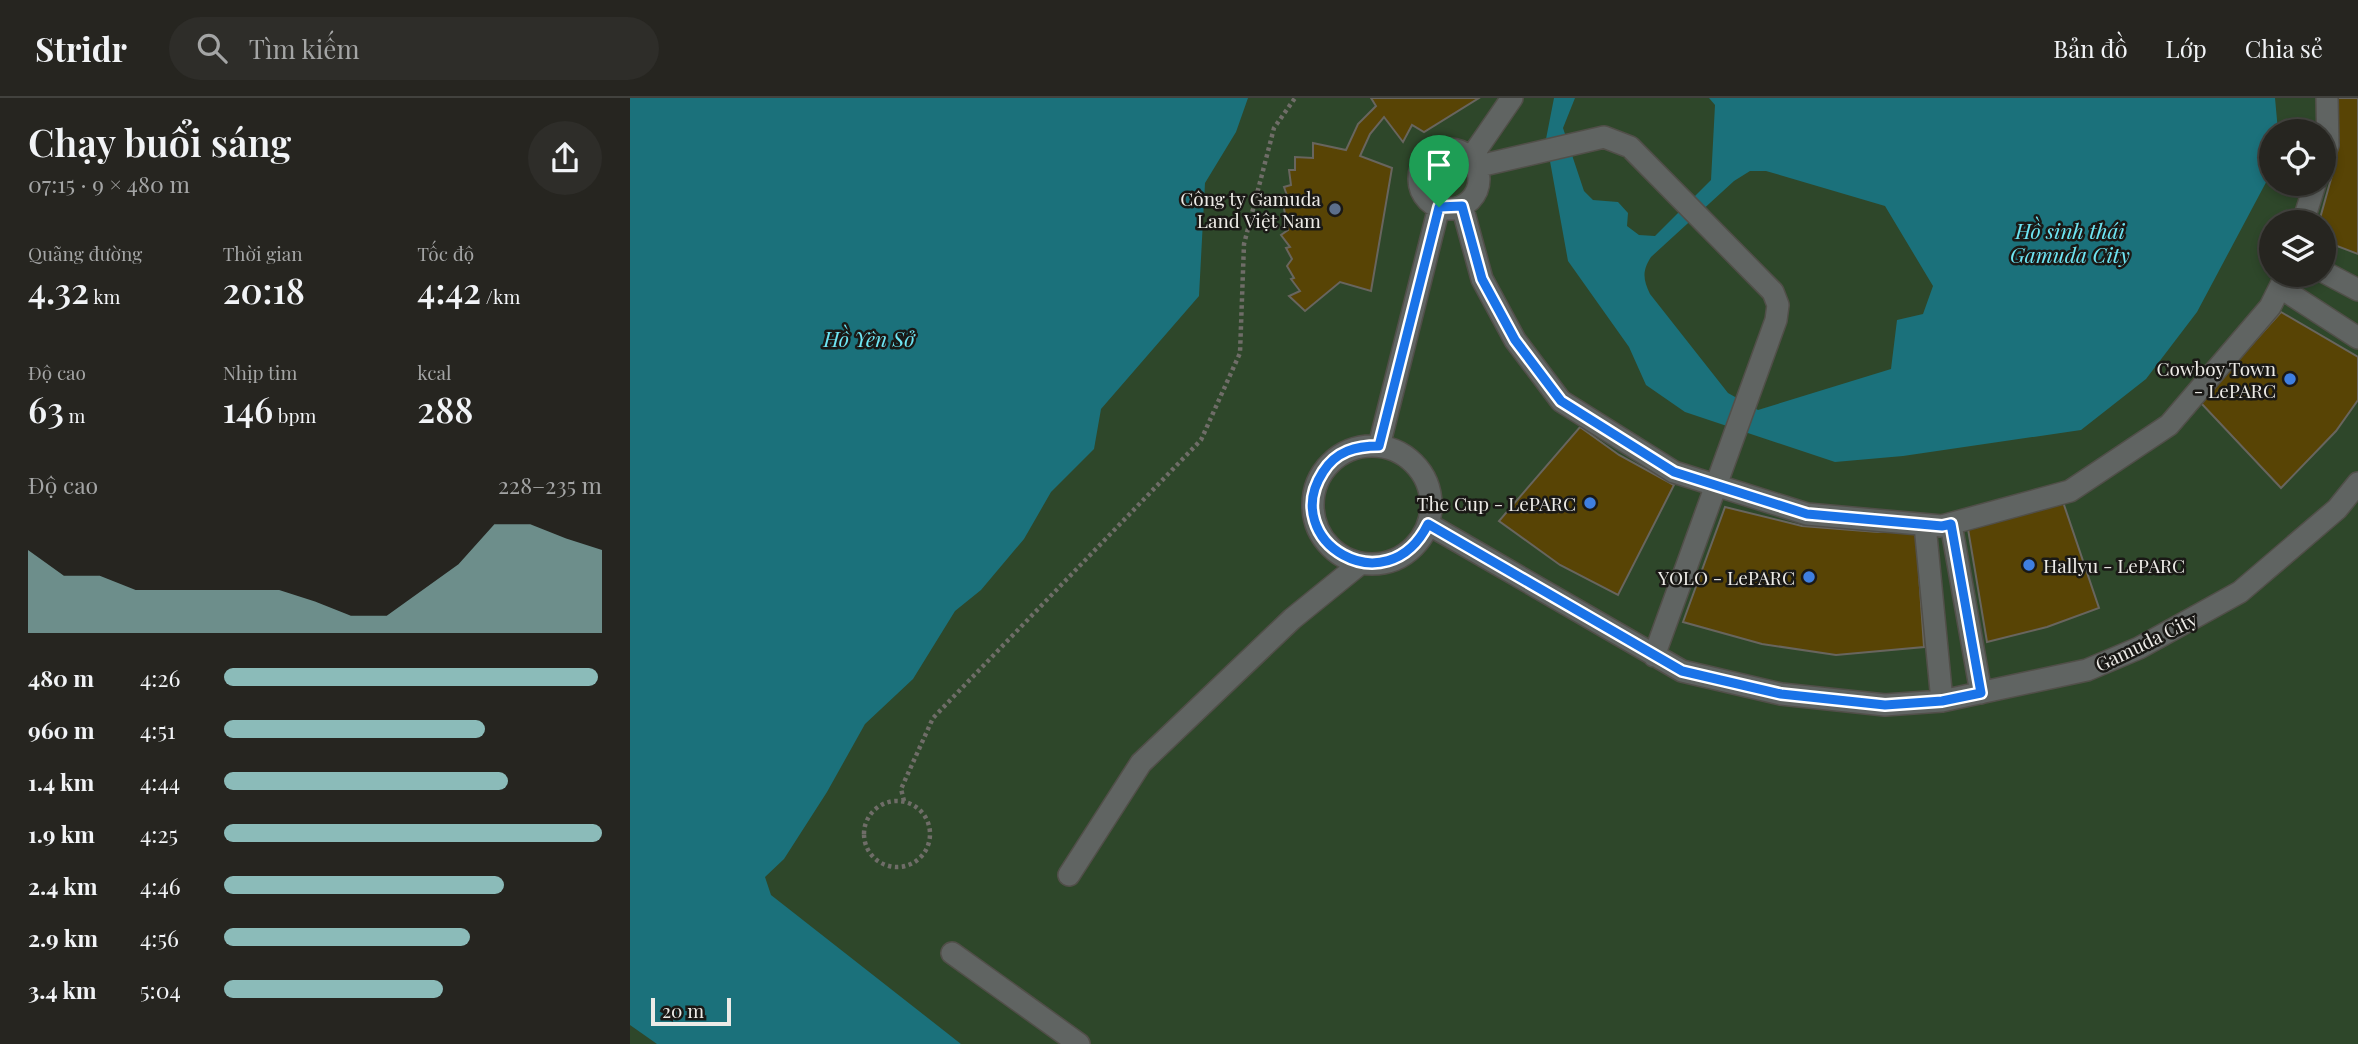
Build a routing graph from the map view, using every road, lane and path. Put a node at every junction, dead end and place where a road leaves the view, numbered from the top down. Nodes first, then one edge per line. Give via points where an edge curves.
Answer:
1 (1295, 98) edge
2 (1512, 98) edge
3 (2327, 98) edge
4 (2327, 119) edge
5 (1473, 163) junction
6 (1462, 206) junction
7 (1439, 207) junction
8 (2336, 278) edge
9 (2280, 287) edge
10 (2290, 287) edge
11 (2358, 290) edge
12 (2358, 338) edge
13 (1379, 446) junction
14 (2358, 482) edge
15 (1717, 485) junction
16 (1428, 524) junction
17 (1951, 524) junction
18 (1925, 525) junction
19 (1361, 563) junction
20 (1654, 656) junction
21 (1981, 693) junction
22 (1942, 701) junction
23 (904, 801) junction
24 (1069, 875) dead end
25 (952, 953) dead end
26 (1079, 1044) edge

1 - 23 path via 1274,128 1244,244 1240,353 1201,440 933,718 901,789
2 - 5 street
3 - 4 street
5 - 6 street via 1478,184
5 - 7 street via 1453,150 1443,150 1421,167 1424,195
5 - 15 street via 1604,137 1617,140 1630,147 1773,292 1778,305 1776,320
6 - 7 street
6 - 15 street via 1482,279 1515,340 1561,401 1674,472
7 - 13 street
8 - 11 street
9 - 17 street via 2270,307 2169,425 2070,491
10 - 12 street
13 - 16 street via 1407,457 1426,480 1431,494
13 - 19 street via 1357,447 1336,457 1321,474 1313,495 1316,525 1324,538 1346,558
14 - 21 street, Gamuda City via 2337,509 2229,598 2139,648 2087,670
15 - 18 street via 1807,514
15 - 20 street
16 - 19 street via 1402,556 1389,562
16 - 20 street, Gamuda City
17 - 18 street
17 - 21 street
18 - 22 street
19 - 24 street via 1292,620 1141,763
20 - 22 street, Gamuda City via 1682,671 1781,694 1885,705
21 - 22 street, Gamuda City
23 - 23 path via 884,803 867,817 863,837 871,856 889,868 910,866 926,852 931,832 923,812
25 - 26 street

